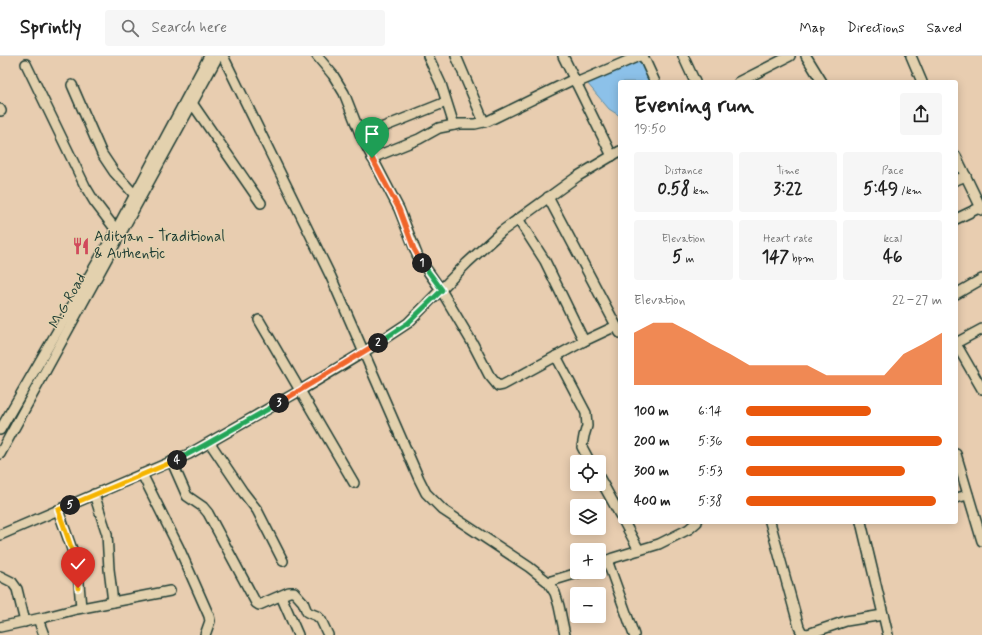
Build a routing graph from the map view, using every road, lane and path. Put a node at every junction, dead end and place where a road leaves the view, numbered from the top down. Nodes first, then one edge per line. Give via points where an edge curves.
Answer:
1 (209, 56) edge
2 (218, 56) edge
3 (223, 56) edge
4 (317, 56) edge
5 (428, 56) edge
6 (456, 56) edge
7 (563, 56) edge
8 (639, 56) edge
9 (683, 56) edge
10 (790, 56) edge
11 (806, 56) edge
12 (911, 56) edge
13 (26, 64) dead end
14 (654, 80) edge
15 (694, 80) edge
16 (743, 80) edge
17 (821, 80) edge
18 (921, 80) edge
19 (575, 81) junction
20 (72, 85) dead end
21 (446, 102) junction
22 (192, 103) junction
23 (484, 122) junction
24 (454, 125) junction
25 (361, 136) junction
26 (616, 154) edge
27 (372, 158) junction
28 (958, 160) edge
29 (151, 170) junction
30 (966, 176) junction
31 (958, 179) edge
32 (134, 194) junction
33 (548, 197) junction
34 (261, 203) dead end
35 (981, 208) edge
36 (958, 218) edge
37 (518, 219) junction
38 (116, 230) junction
39 (982, 279) edge
40 (442, 290) junction
41 (958, 293) edge
42 (259, 320) dead end
43 (618, 329) edge
44 (982, 329) edge
45 (584, 341) junction
46 (958, 343) edge
47 (958, 347) edge
48 (364, 352) junction
49 (556, 356) junction
50 (982, 389) edge
51 (301, 390) junction
52 (0, 430) edge
53 (210, 443) junction
54 (0, 454) edge
55 (586, 455) edge
56 (958, 461) edge
57 (172, 462) junction
58 (142, 474) junction
59 (354, 483) dead end
60 (606, 490) edge
61 (94, 494) junction
62 (968, 495) junction
63 (958, 498) edge
64 (58, 510) junction
65 (618, 511) edge
66 (625, 524) edge
67 (694, 524) edge
68 (771, 524) edge
69 (861, 524) edge
70 (0, 535) edge
71 (982, 541) edge
72 (639, 550) junction
73 (283, 560) dead end
74 (606, 561) edge
75 (606, 569) edge
76 (570, 575) edge
77 (0, 576) edge
78 (548, 582) junction
79 (170, 591) dead end
80 (281, 596) junction
81 (113, 602) junction
82 (81, 608) junction
83 (883, 615) junction
84 (38, 619) junction
85 (24, 622) junction
86 (0, 627) edge
87 (44, 635) edge
88 (205, 635) edge
89 (298, 635) edge
90 (328, 635) edge
91 (565, 635) edge
92 (634, 635) edge
93 (888, 635) edge

1 - 29 street, M.G Road
2 - 22 street, M.G Road
3 - 48 street via 317,247
4 - 25 street via 344,93
5 - 21 street
6 - 23 street
7 - 19 street
8 - 14 street via 644,58
8 - 19 street
9 - 15 street
10 - 16 street
11 - 17 street
12 - 18 street
13 - 38 street via 85,186
19 - 23 street
19 - 26 street
20 - 32 street via 102,154
21 - 24 street
21 - 25 street
22 - 29 street, M.G Road
22 - 34 street
23 - 24 street
24 - 27 street via 439,128
25 - 27 street
26 - 33 street
27 - 40 street via 399,209 418,257
28 - 30 street
29 - 32 street, M.G Road
29 - 54 street, M.G Road
30 - 31 street
30 - 35 street
32 - 38 street, M.G Road
33 - 37 street
33 - 43 street
35 - 36 street
37 - 40 street via 492,240
37 - 45 street via 546,261
38 - 52 street, M.G Road
39 - 41 street
40 - 48 street via 408,323
40 - 49 street via 489,375 498,386
42 - 51 street
43 - 45 street
44 - 46 street
45 - 49 street
47 - 50 street
48 - 51 street
48 - 78 street via 419,479 432,501
49 - 55 street via 586,413 588,426 582,447
51 - 53 street
51 - 59 street
53 - 57 street
53 - 73 street via 257,510
56 - 62 street
57 - 58 street
57 - 80 street via 187,496 208,513 256,603 260,605
58 - 61 street
58 - 88 street via 209,616 210,622
60 - 65 street
61 - 64 street
61 - 81 street via 107,534
62 - 63 street
62 - 71 street
64 - 70 street
64 - 82 street via 78,571
66 - 72 street
67 - 72 street via 658,544
68 - 83 street via 802,633 808,634 846,621
69 - 83 street
72 - 74 street
75 - 92 street
76 - 78 street
77 - 85 street via 12,582 17,589
78 - 91 street via 560,606
79 - 81 street
80 - 89 street
80 - 90 street via 289,592 298,595 307,612 321,620
81 - 82 street
82 - 84 street
83 - 93 street
84 - 85 street
84 - 87 street
85 - 86 street

